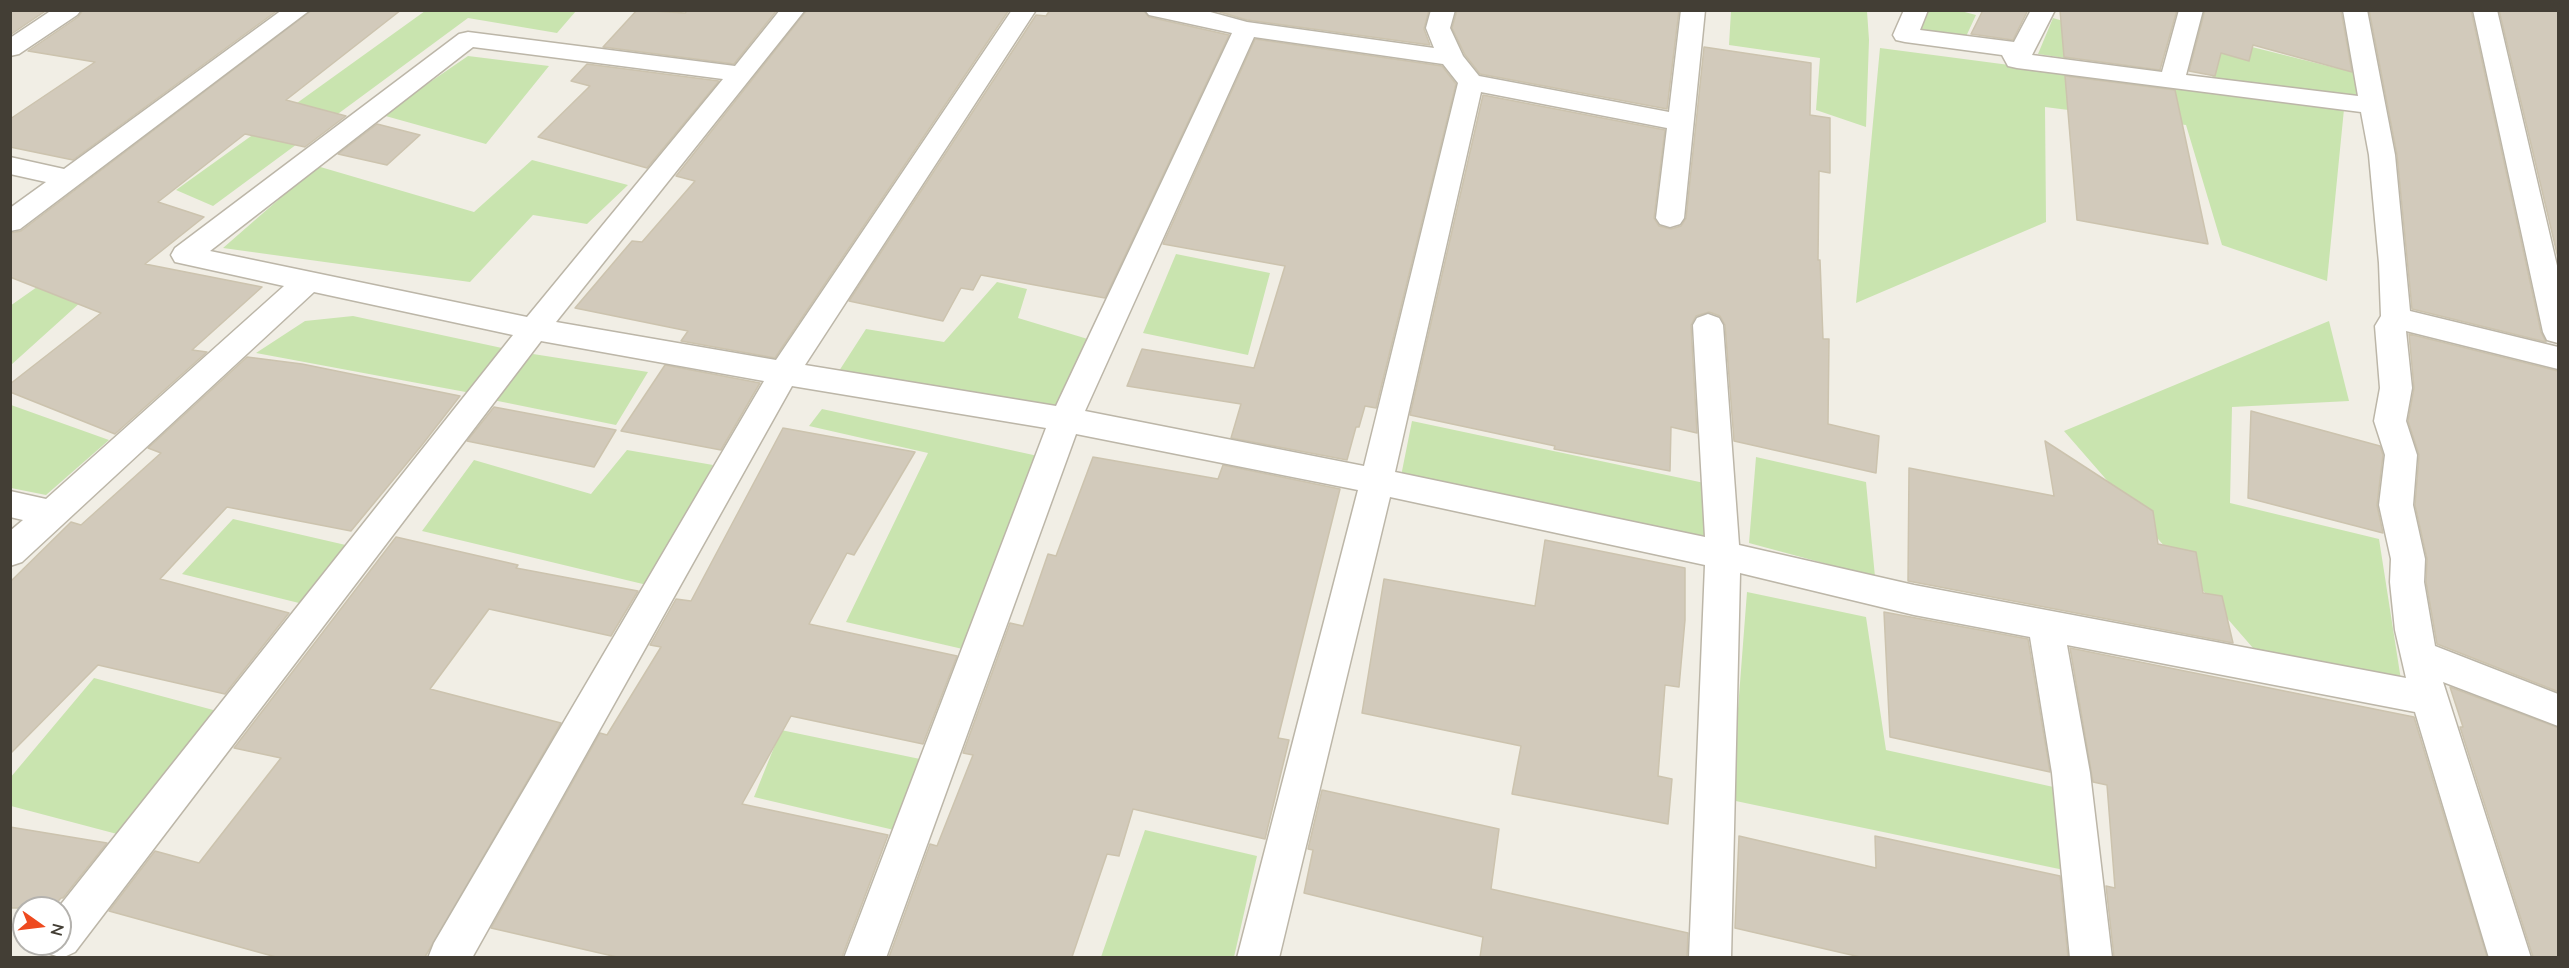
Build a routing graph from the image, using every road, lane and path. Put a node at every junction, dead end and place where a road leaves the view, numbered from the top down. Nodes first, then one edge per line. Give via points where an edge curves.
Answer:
1 (69, 10) edge
2 (298, 10) edge
3 (793, 10) edge
4 (1024, 10) edge
5 (1157, 10) edge
6 (1443, 10) edge
7 (1693, 10) edge
8 (1916, 10) edge
9 (2043, 10) edge
10 (2191, 10) edge
11 (2355, 10) edge
12 (2485, 10) edge
13 (1207, 14) edge
14 (1246, 29) junction
15 (10, 50) edge
16 (2017, 61) junction
17 (1461, 70) junction
18 (742, 74) junction
19 (2172, 81) junction
20 (2372, 106) junction
21 (1679, 122) junction
22 (10, 165) edge
23 (68, 179) junction
24 (1670, 218) dead end
25 (10, 222) edge
26 (308, 281) junction
27 (2396, 318) junction
28 (1708, 325) dead end
29 (534, 329) junction
30 (2559, 332) edge
31 (2559, 358) edge
32 (784, 373) junction
33 (1065, 420) junction
34 (1377, 481) junction
35 (10, 504) edge
36 (51, 513) junction
37 (10, 552) edge
38 (1723, 555) junction
39 (2046, 624) junction
40 (2419, 656) junction
41 (2429, 699) junction
42 (2559, 710) edge
43 (72, 923) edge
44 (449, 957) edge
45 (865, 957) edge
46 (1258, 957) edge
47 (1710, 957) edge
48 (2091, 957) edge
49 (2510, 957) edge

1 - 15 street
2 - 23 street
3 - 18 street
4 - 32 street
5 - 13 street
6 - 17 street via 1438,28
7 - 21 street
8 - 16 street via 1905,35 2011,49
9 - 16 street
10 - 19 street
11 - 20 street
12 - 30 street
13 - 14 street
14 - 17 street
14 - 33 street
16 - 19 street
17 - 21 street
17 - 34 street
18 - 26 street via 468,39 185,255
18 - 29 street
19 - 20 street
20 - 27 street via 2382,155
21 - 24 street
22 - 23 street
23 - 25 street
26 - 29 street
26 - 36 street
27 - 31 street
27 - 40 street via 2391,326 2396,388 2390,421 2401,455 2396,505 2408,559 2407,582
28 - 38 street
29 - 32 street
29 - 43 street
32 - 33 street
32 - 44 street
33 - 34 street
33 - 45 street
34 - 38 street
34 - 46 street
35 - 36 street
36 - 37 street
38 - 39 street via 1914,600
38 - 47 street
39 - 41 street
39 - 48 street via 2071,773
40 - 41 street
40 - 42 street
41 - 49 street

